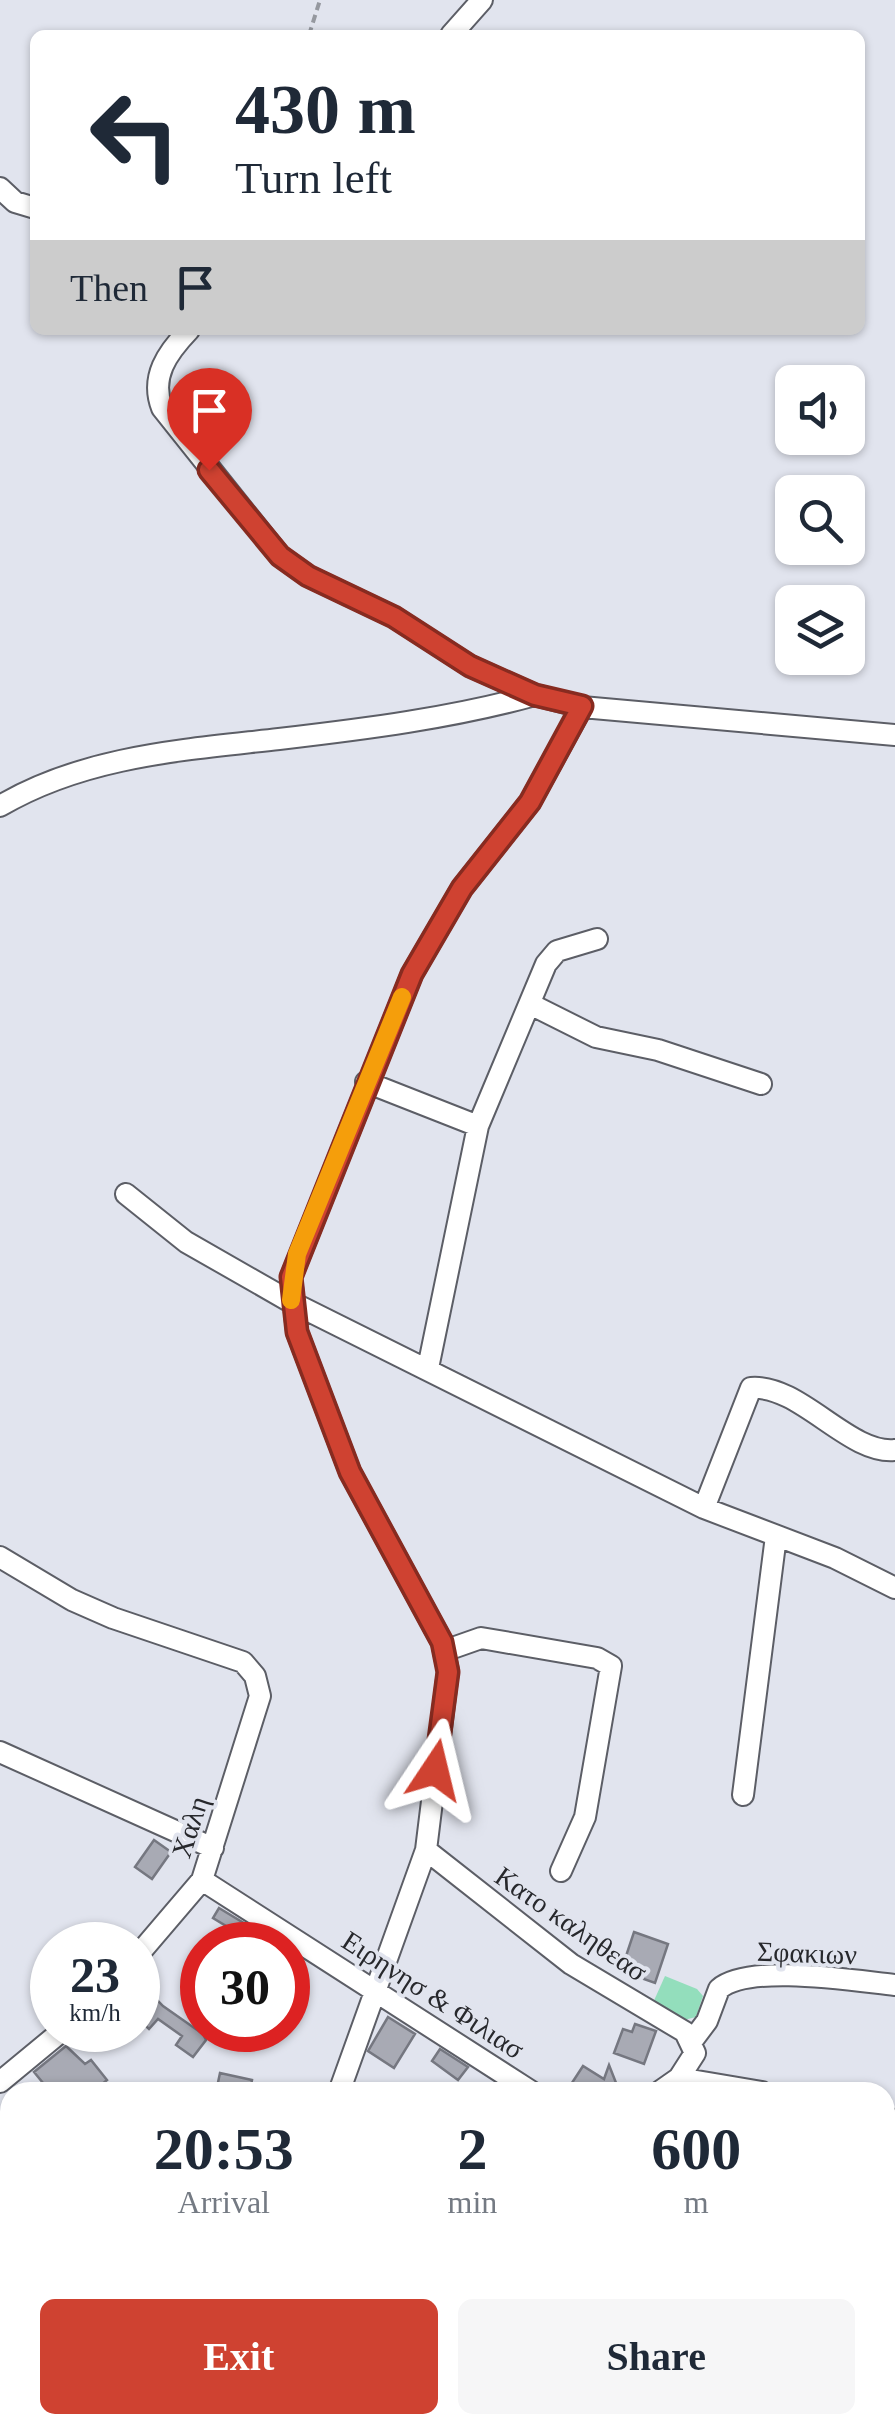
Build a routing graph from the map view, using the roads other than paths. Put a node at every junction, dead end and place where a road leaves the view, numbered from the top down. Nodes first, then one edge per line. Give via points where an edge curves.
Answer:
1 (482, 0) edge
2 (455, 30) edge
3 (0, 188) edge
4 (30, 206) edge
5 (185, 335) edge
6 (535, 695) junction
7 (582, 706) junction
8 (895, 734) edge
9 (0, 806) edge
10 (597, 939) dead end
11 (530, 1004) junction
12 (366, 1082) junction
13 (761, 1084) dead end
14 (478, 1126) junction
15 (126, 1194) dead end
16 (291, 1302) junction
17 (428, 1368) junction
18 (895, 1450) edge
19 (704, 1508) junction
20 (776, 1536) junction
21 (0, 1557) edge
22 (895, 1588) edge
23 (444, 1651) junction
24 (0, 1752) edge
25 (743, 1795) dead end
26 (213, 1848) junction
27 (426, 1850) junction
28 (562, 1871) dead end
29 (202, 1880) junction
30 (160, 1929) edge
31 (895, 1986) edge
32 (373, 1989) junction
33 (691, 2039) junction
34 (36, 2052) edge
35 (679, 2078) junction
36 (0, 2082) edge
37 (342, 2082) edge
38 (517, 2082) edge
39 (673, 2082) edge
40 (703, 2082) edge

1 - 2 street
3 - 4 street
5 - 6 street via 162,366 156,394 162,408 280,556 394,617 447,654
6 - 7 street
6 - 9 street via 428,718 183,748 53,778
7 - 8 street
7 - 12 street via 530,802 462,888 412,974
10 - 11 street via 558,951
11 - 13 street via 596,1036
11 - 14 street
12 - 14 street
12 - 16 street via 297,1254
14 - 17 street
15 - 16 street via 186,1242
16 - 17 street
16 - 23 street via 350,1472
17 - 19 street
18 - 19 street via 873,1446 773,1390 751,1388
19 - 20 street
20 - 22 street
20 - 25 street
21 - 26 street, Χαλη via 72,1600 243,1662 255,1676 260,1696
23 - 27 street via 443,1733
23 - 28 street via 481,1638 611,1666 585,1817
24 - 26 street
26 - 29 street, Χαλη
27 - 32 street
27 - 33 street, Κατο καληθεασ via 571,1964
29 - 30 street, Χαλη
29 - 32 street, Ειρηνησ & Φιλιασ
31 - 33 street, Σφακιων via 742,1978 719,1990 707,2022
32 - 37 street
32 - 38 street, Ειρηνησ & Φιλιασ
33 - 35 street, Σφακιων via 692,2064
34 - 36 street
35 - 39 street
35 - 40 street

